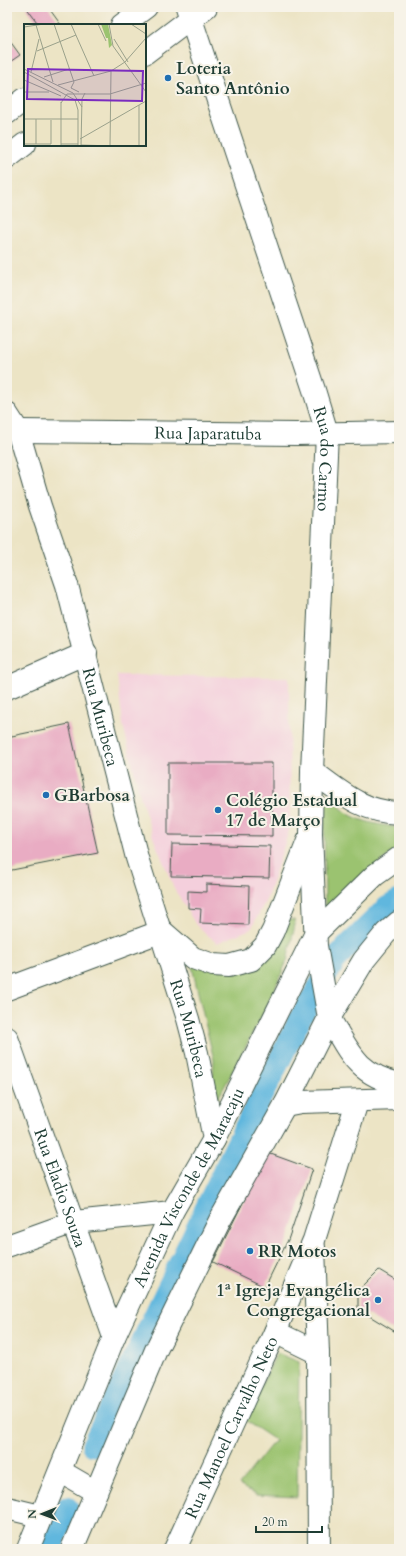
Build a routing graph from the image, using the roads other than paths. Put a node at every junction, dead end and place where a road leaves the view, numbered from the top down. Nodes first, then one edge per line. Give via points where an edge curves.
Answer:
1 (146, 7) edge
2 (195, 10) edge
3 (123, 24) edge
4 (146, 52) edge
5 (24, 100) edge
6 (7, 113) edge
7 (24, 145) edge
8 (7, 158) edge
9 (12, 423) edge
10 (399, 432) edge
11 (327, 433) junction
12 (86, 653) junction
13 (7, 688) edge
14 (312, 771) junction
15 (399, 814) edge
16 (311, 834) junction
17 (399, 858) edge
18 (399, 922) edge
19 (162, 931) junction
20 (316, 939) junction
21 (7, 989) edge
22 (329, 1018) junction
23 (7, 1038) edge
24 (399, 1084) edge
25 (399, 1099) edge
26 (357, 1102) junction
27 (285, 1105) junction
28 (214, 1139) junction
29 (172, 1212) junction
30 (74, 1222) junction
31 (314, 1240) junction
32 (7, 1246) edge
33 (275, 1332) junction
34 (114, 1337) junction
35 (318, 1353) junction
36 (60, 1471) junction
37 (96, 1492) junction
38 (7, 1508) edge
39 (40, 1516) junction
40 (28, 1549) edge
41 (72, 1549) edge
42 (175, 1549) edge
43 (320, 1549) edge

1 - 3 street
2 - 4 street
2 - 11 street, Rua do Carmo
5 - 6 street
7 - 8 street
9 - 11 street, Rua Japaratuba
9 - 12 street, Rua Muribeca via 67,585
10 - 11 street, Rua Japaratuba
11 - 14 street, Rua do Carmo
12 - 13 street
12 - 19 street, Rua Muribeca via 135,851
14 - 15 street via 364,806
14 - 16 street, Rua do Carmo
16 - 19 street via 266,946 251,960 229,966 203,962 184,951
16 - 20 street, Rua do Carmo
17 - 20 street, Avenida Visconde de Maracaju via 375,875
18 - 22 street via 386,933 364,960
19 - 21 street
19 - 28 street, Rua Muribeca via 197,1053
20 - 22 street, Rua do Carmo
20 - 28 street, Avenida Visconde de Maracaju
22 - 24 street via 360,1066 381,1079
22 - 27 street
23 - 30 street, Rua Eladio Souza
25 - 26 street
26 - 27 street via 301,1102
26 - 31 street, Rua Manoel Carvalho Neto
27 - 37 street via 190,1279 156,1350
28 - 29 street, Avenida Visconde de Maracaju
29 - 30 street
29 - 34 street, Avenida Visconde de Maracaju
30 - 32 street
30 - 34 street, Rua Eladio Souza
31 - 33 street, Rua Manoel Carvalho Neto
31 - 35 street
33 - 35 street, Rua Manoel Carvalho Neto
33 - 42 street, Rua Manoel Carvalho Neto
34 - 36 street, Avenida Visconde de Maracaju
35 - 43 street
36 - 37 street
36 - 39 street, Avenida Visconde de Maracaju
37 - 41 street
38 - 39 street
39 - 40 street, Avenida Visconde de Maracaju

